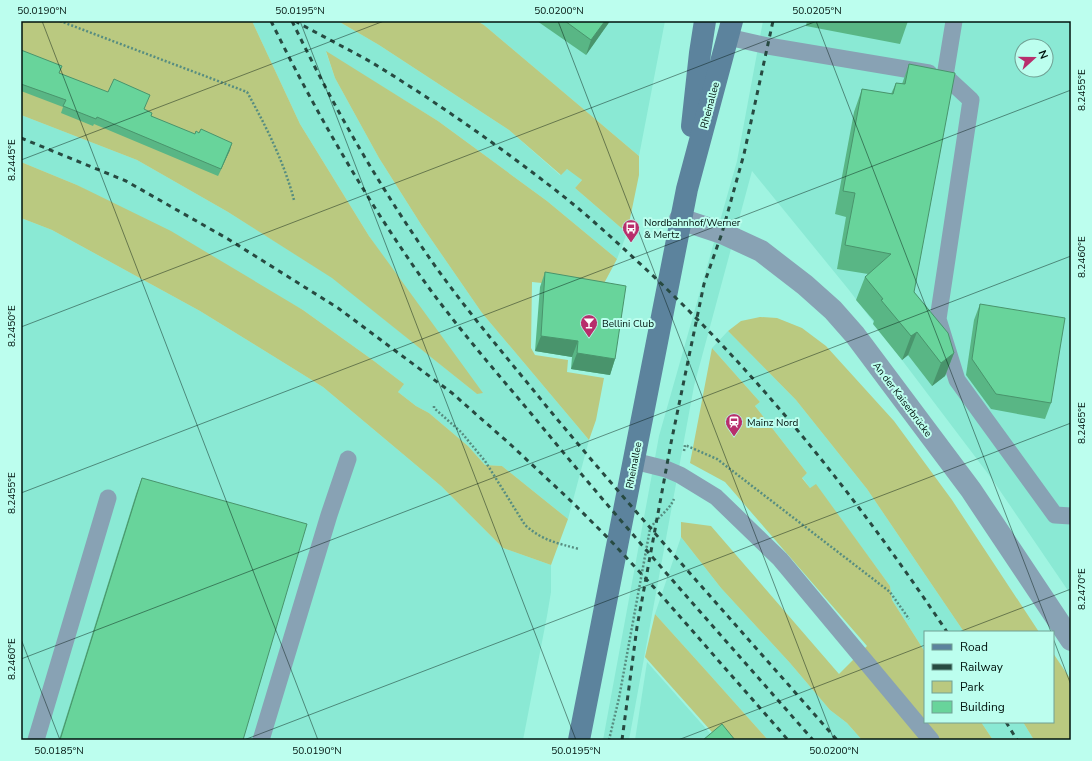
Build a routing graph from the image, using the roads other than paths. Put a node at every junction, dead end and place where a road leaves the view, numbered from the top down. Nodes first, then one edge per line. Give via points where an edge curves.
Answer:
1 (705, 21) edge
2 (954, 21) edge
3 (730, 29) edge
4 (945, 76) junction
5 (687, 189) junction
6 (680, 219) junction
7 (348, 459) dead end
8 (634, 461) junction
9 (108, 498) dead end
10 (1071, 516) edge
11 (1071, 640) edge
12 (36, 740) edge
13 (262, 740) edge
14 (578, 740) edge
15 (931, 740) edge

1 - 5 main road, Rheinallee
2 - 4 lane
3 - 4 lane via 768,46
3 - 5 main road, Rheinallee
4 - 10 lane via 971,100 938,319 957,380 1055,515
5 - 6 main road, Rheinallee
6 - 8 main road, Rheinallee
6 - 11 street, An der Kaiserbrücke via 722,233 760,251 833,310 855,334 971,490
7 - 13 lane
8 - 14 main road, Rheinallee
8 - 15 lane via 680,475 716,497 780,559
9 - 12 lane

